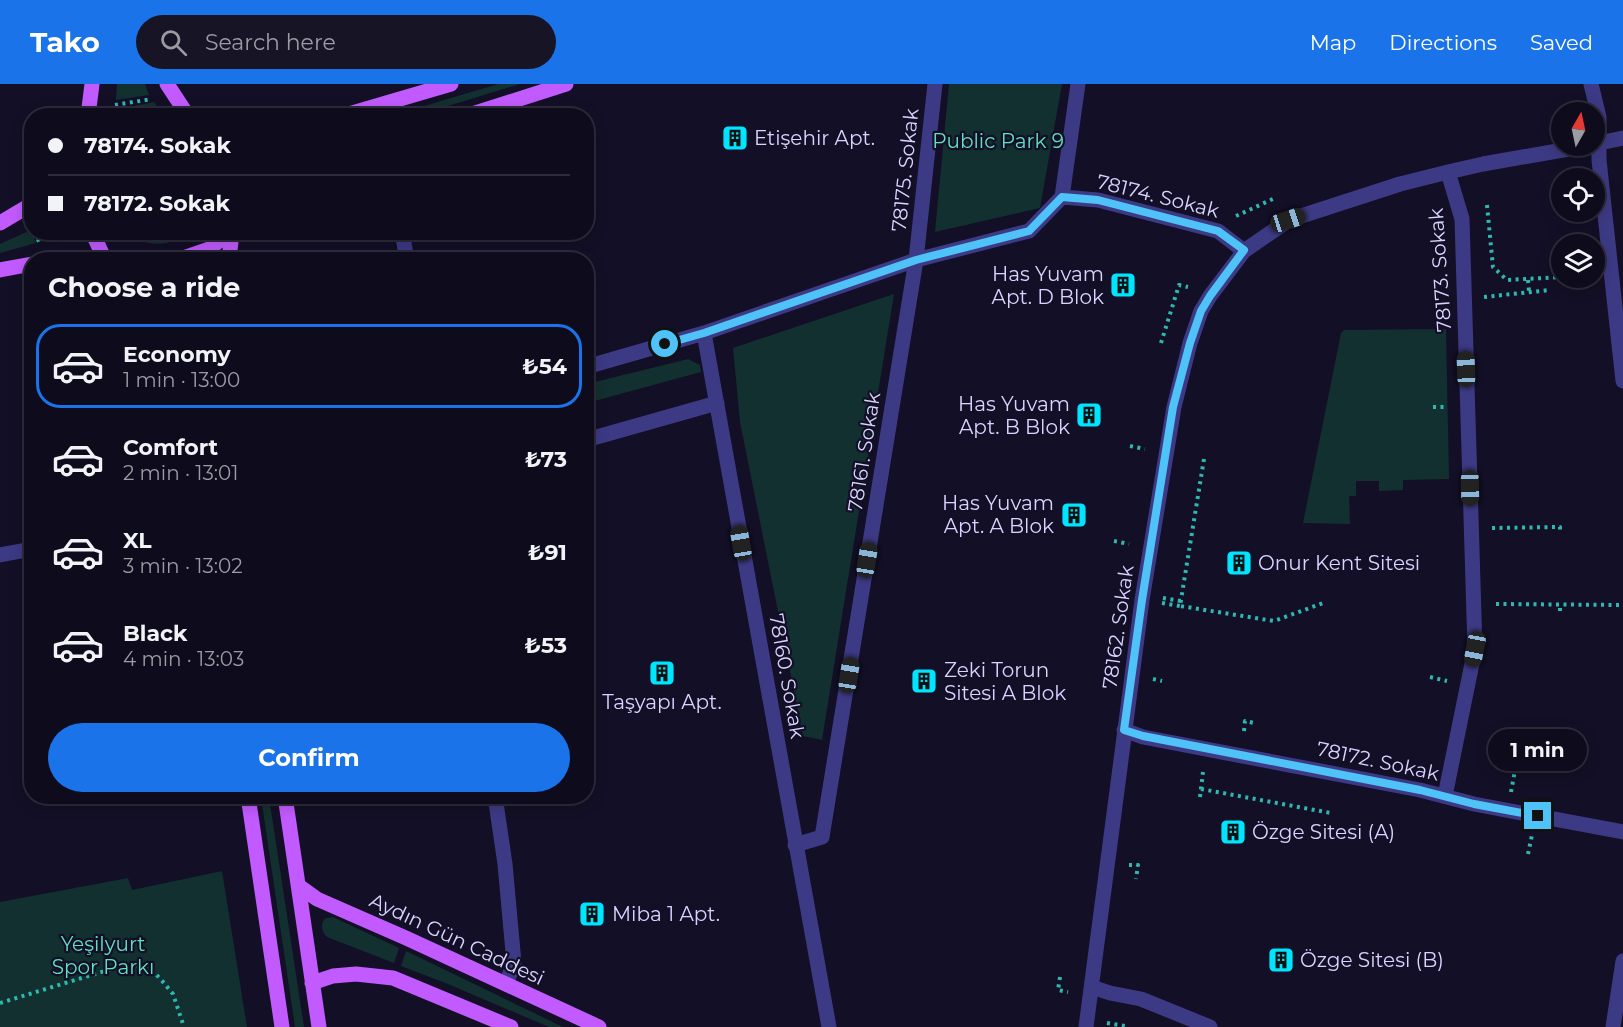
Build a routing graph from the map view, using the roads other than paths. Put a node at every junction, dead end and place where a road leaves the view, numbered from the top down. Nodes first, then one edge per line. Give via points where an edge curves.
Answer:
1 (92, 84) edge
2 (167, 84) edge
3 (452, 84) edge
4 (566, 84) edge
5 (935, 84) edge
6 (1078, 84) edge
7 (1591, 84) edge
8 (1595, 102) edge
9 (89, 108) edge
10 (183, 108) edge
11 (370, 108) edge
12 (491, 108) edge
13 (1623, 138) edge
14 (1605, 142) edge
15 (1551, 152) edge
16 (1598, 156) edge
17 (1448, 172) junction
18 (1062, 197) junction
19 (24, 209) edge
20 (0, 223) edge
21 (221, 240) edge
22 (1244, 250) junction
23 (200, 252) edge
24 (916, 260) junction
25 (24, 266) edge
26 (0, 270) edge
27 (704, 333) junction
28 (594, 365) edge
29 (1623, 381) edge
30 (717, 403) junction
31 (594, 438) edge
32 (24, 550) edge
33 (0, 555) edge
34 (1124, 730) junction
35 (1445, 796) junction
36 (249, 804) edge
37 (286, 804) edge
38 (496, 804) edge
39 (1623, 832) edge
40 (795, 844) junction
41 (298, 886) junction
42 (1623, 961) edge
43 (312, 983) junction
44 (506, 984) junction
45 (1092, 987) junction
46 (282, 1027) edge
47 (319, 1027) edge
48 (511, 1027) edge
49 (599, 1027) edge
50 (829, 1027) edge
51 (1086, 1027) edge
52 (1210, 1027) edge
53 (1613, 1027) edge

1 - 9 main road
2 - 10 main road
3 - 11 main road
4 - 12 main road
5 - 24 street, 78175. Sokak
6 - 18 street
7 - 8 street
13 - 14 street
15 - 17 street
16 - 29 street
17 - 22 street via 1288,220
17 - 35 street, 78173. Sokak via 1462,219 1475,649
18 - 22 street, 78174. Sokak via 1098,200 1218,231
18 - 24 street via 1029,231
19 - 20 main road
21 - 23 main road
22 - 34 street, 78162. Sokak via 1201,311 1173,407
24 - 27 street
24 - 40 street, 78161. Sokak via 822,837
25 - 26 main road
27 - 28 street
27 - 30 street, 78160. Sokak
30 - 31 street
30 - 40 street, 78160. Sokak
32 - 33 street
34 - 35 street, 78172. Sokak
34 - 45 street, 78162. Sokak
35 - 39 street, 78172. Sokak
36 - 46 main road
37 - 41 main road
38 - 44 street via 514,963
40 - 50 street, 78160. Sokak
41 - 43 main road
41 - 44 main road, Aydın Gün Caddesi
42 - 53 street
43 - 47 main road
43 - 48 main road via 356,974 393,978
44 - 49 main road, Aydın Gün Caddesi
45 - 51 street, 78162. Sokak
45 - 52 street via 1141,999

